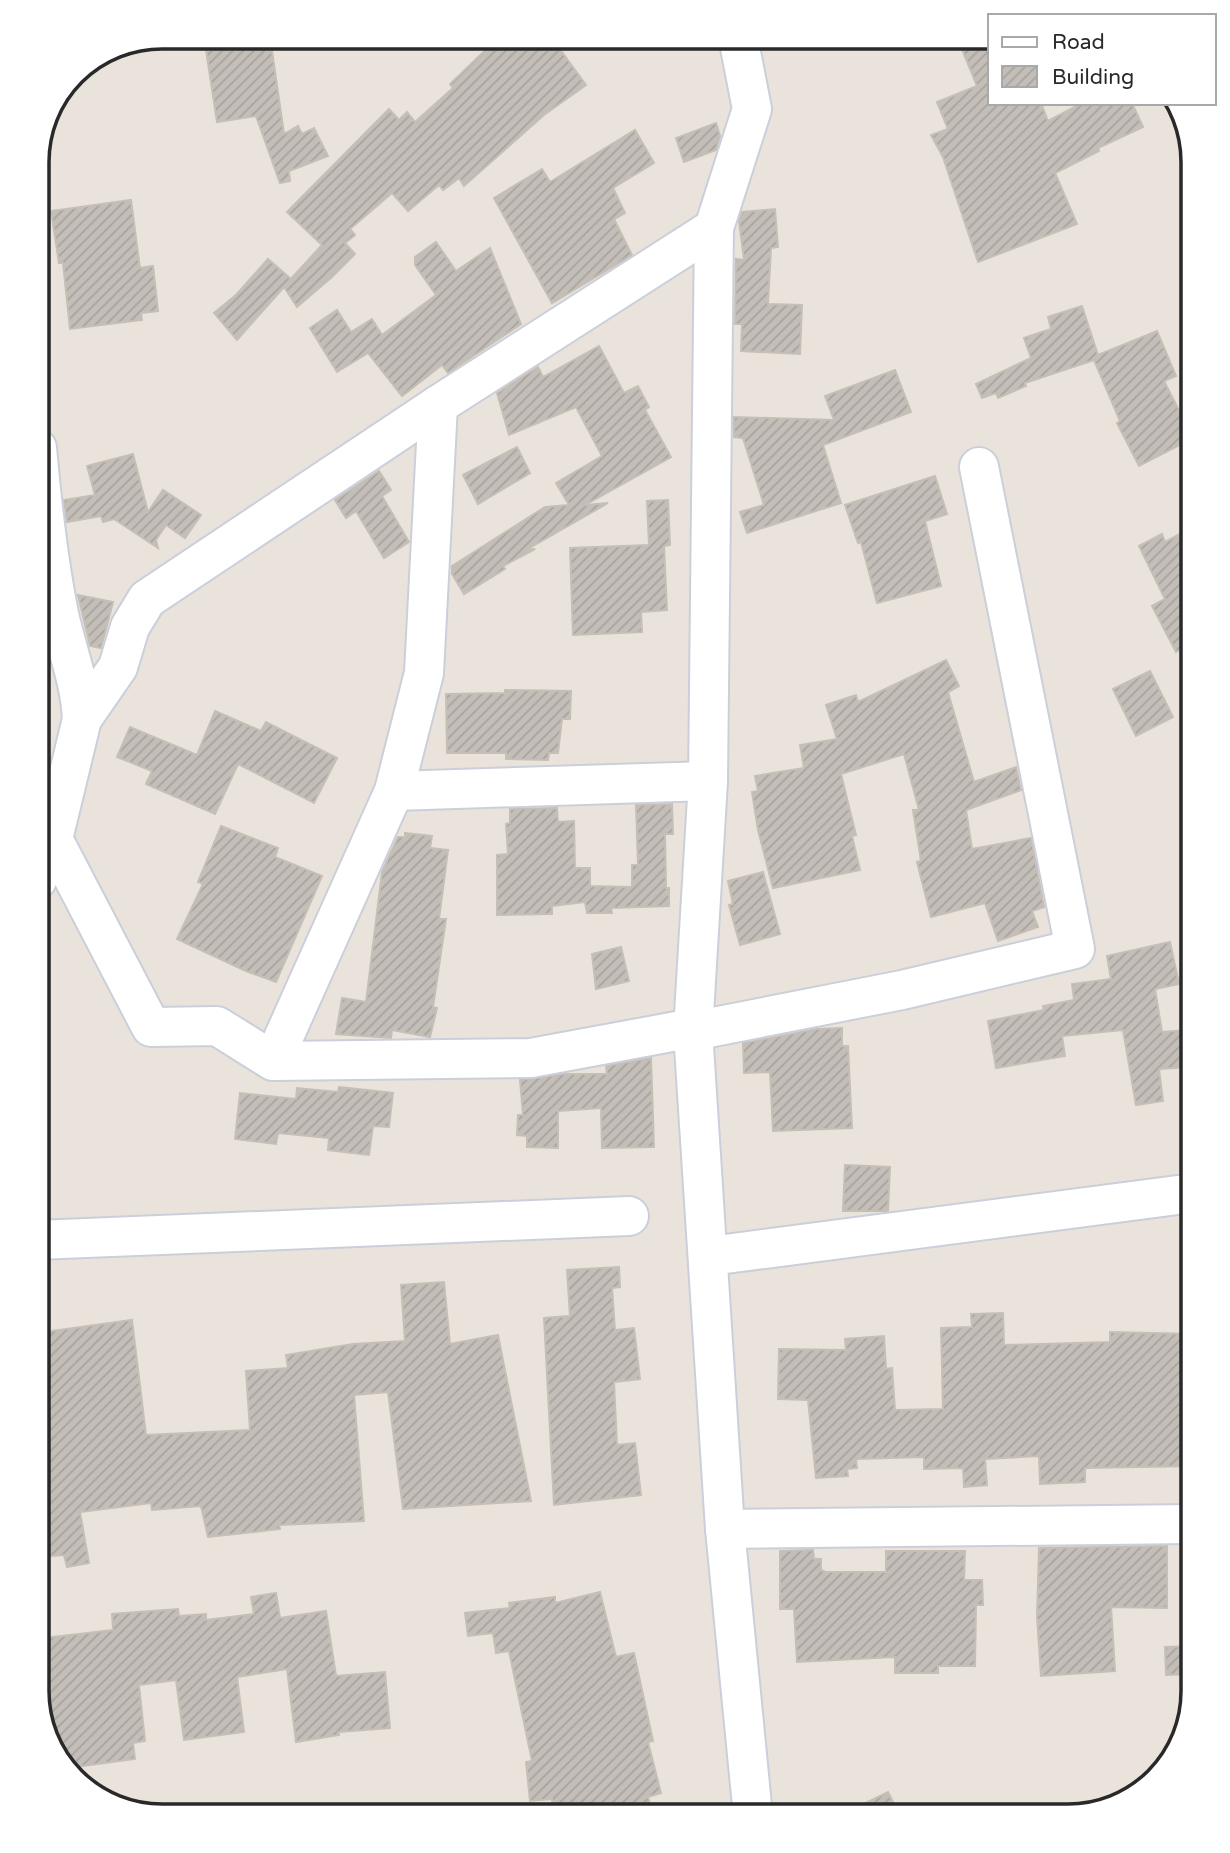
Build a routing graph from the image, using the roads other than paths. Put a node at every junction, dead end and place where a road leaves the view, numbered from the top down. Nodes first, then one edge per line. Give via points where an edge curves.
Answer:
1 (740, 49) edge
2 (714, 228) junction
3 (438, 405) junction
4 (979, 467) dead end
5 (49, 555) edge
6 (82, 719) junction
7 (708, 781) junction
8 (394, 791) junction
9 (49, 822) edge
10 (49, 841) edge
11 (693, 1029) junction
12 (273, 1061) junction
13 (1181, 1195) edge
14 (629, 1216) dead end
15 (49, 1240) edge
16 (709, 1256) junction
17 (1181, 1524) edge
18 (725, 1529) junction
19 (752, 1804) edge

1 - 2 street via 752,109
2 - 3 street
2 - 7 street
3 - 6 street via 147,599 130,627 118,667
3 - 8 street via 424,673
4 - 11 street via 1075,949 902,990
5 - 6 street via 59,613 80,684
6 - 9 street
7 - 8 street
7 - 11 street
8 - 12 street
10 - 12 street via 150,1027 217,1026
11 - 12 street via 531,1058
11 - 16 street
13 - 16 street
14 - 15 street
16 - 18 street
17 - 18 street
18 - 19 street

